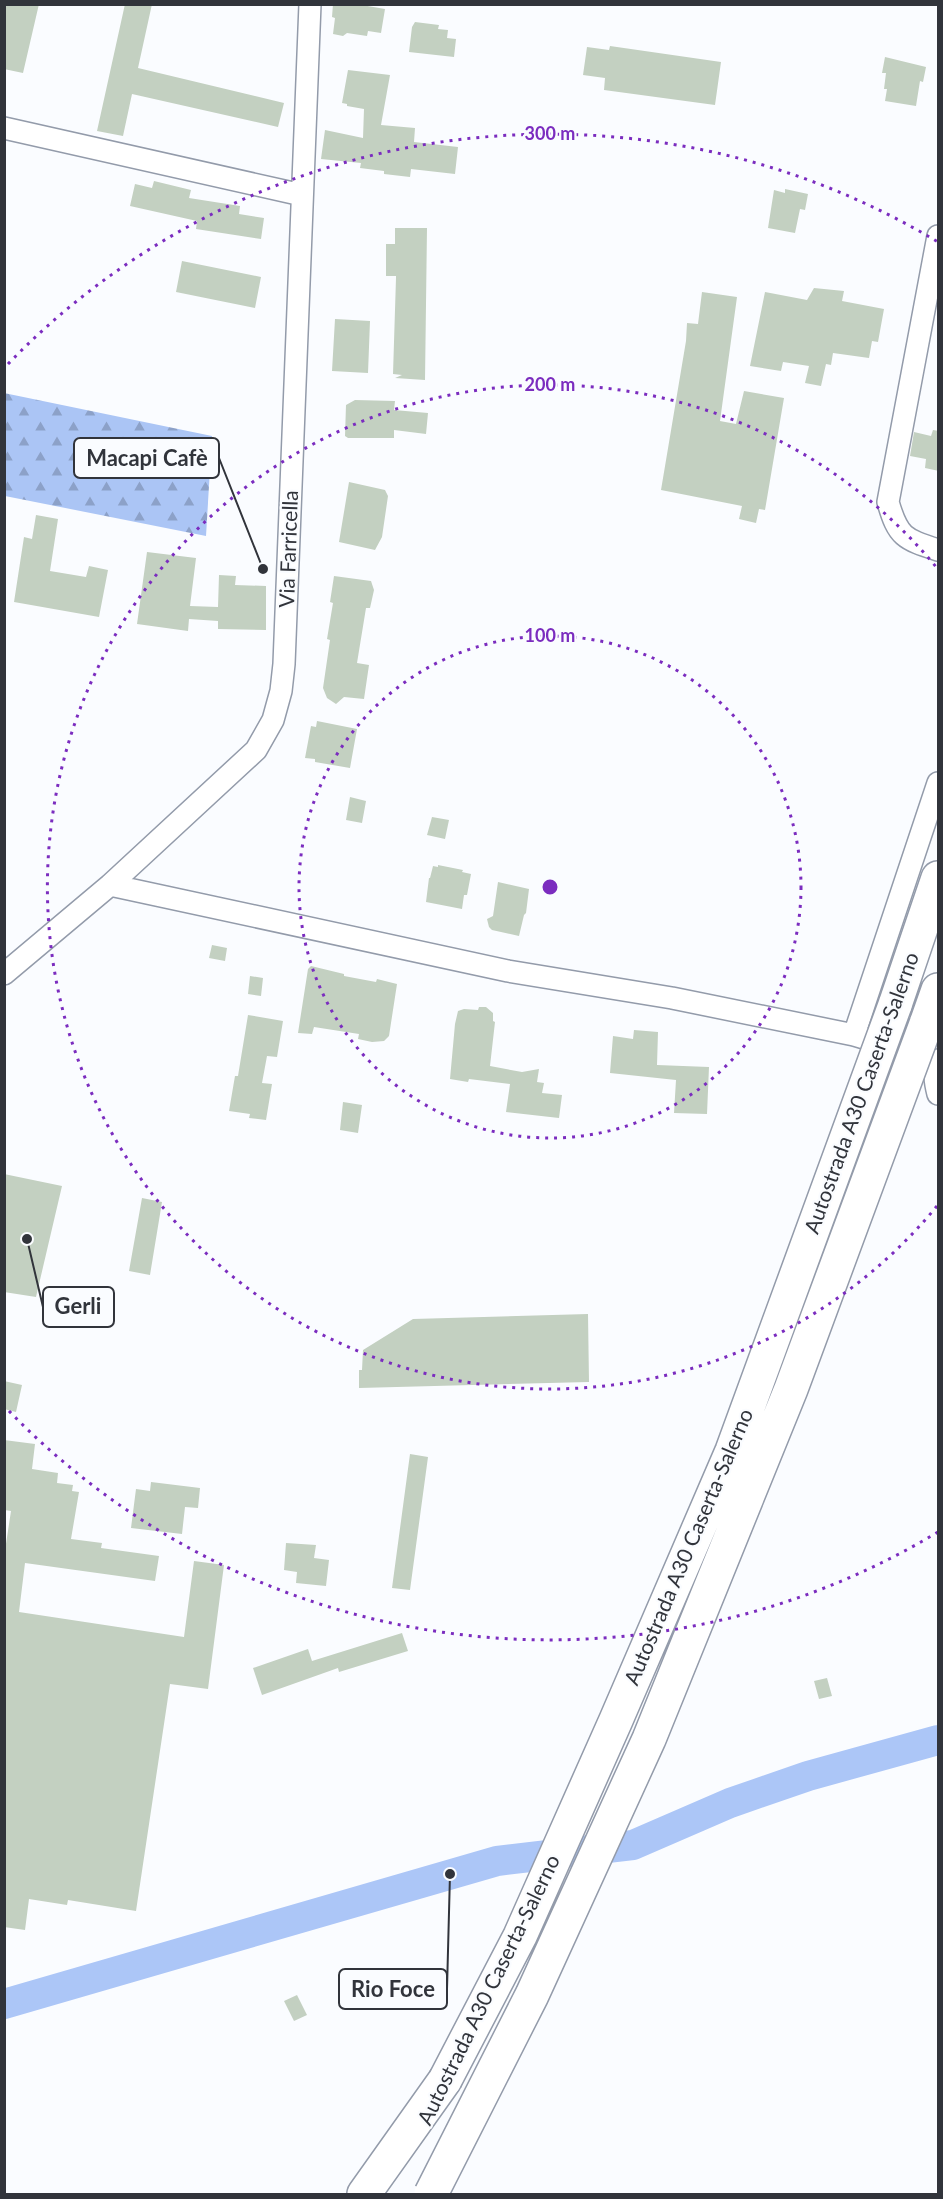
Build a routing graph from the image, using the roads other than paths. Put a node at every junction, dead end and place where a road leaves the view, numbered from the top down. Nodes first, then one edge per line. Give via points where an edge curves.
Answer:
1 (310, 4) edge
2 (4, 128) edge
3 (302, 195) junction
4 (939, 236) edge
5 (939, 550) edge
6 (939, 783) edge
7 (939, 878) edge
8 (110, 885) junction
9 (4, 974) edge
10 (939, 990) edge
11 (854, 1035) junction
12 (938, 1062) edge
13 (939, 1094) edge
14 (445, 2080) junction
15 (364, 2194) edge
16 (387, 2194) edge
17 (431, 2194) edge

1 - 3 street, Via Farricella
2 - 3 street
3 - 8 street, Via Farricella via 284,664 273,720 256,750
4 - 5 street via 888,502 895,525 904,536
6 - 11 street
7 - 14 highway, Autostrada A30 Caserta-Salerno, bridge via 732,1450 520,1936
8 - 9 street, Via Farricella
8 - 11 street via 508,971 672,998
10 - 17 highway, Autostrada A30 Caserta-Salerno, bridge via 791,1389 649,1739 532,1995
11 - 12 street
12 - 13 street via 935,1081
14 - 15 highway
14 - 16 highway, Autostrada A30 Caserta-Salerno

